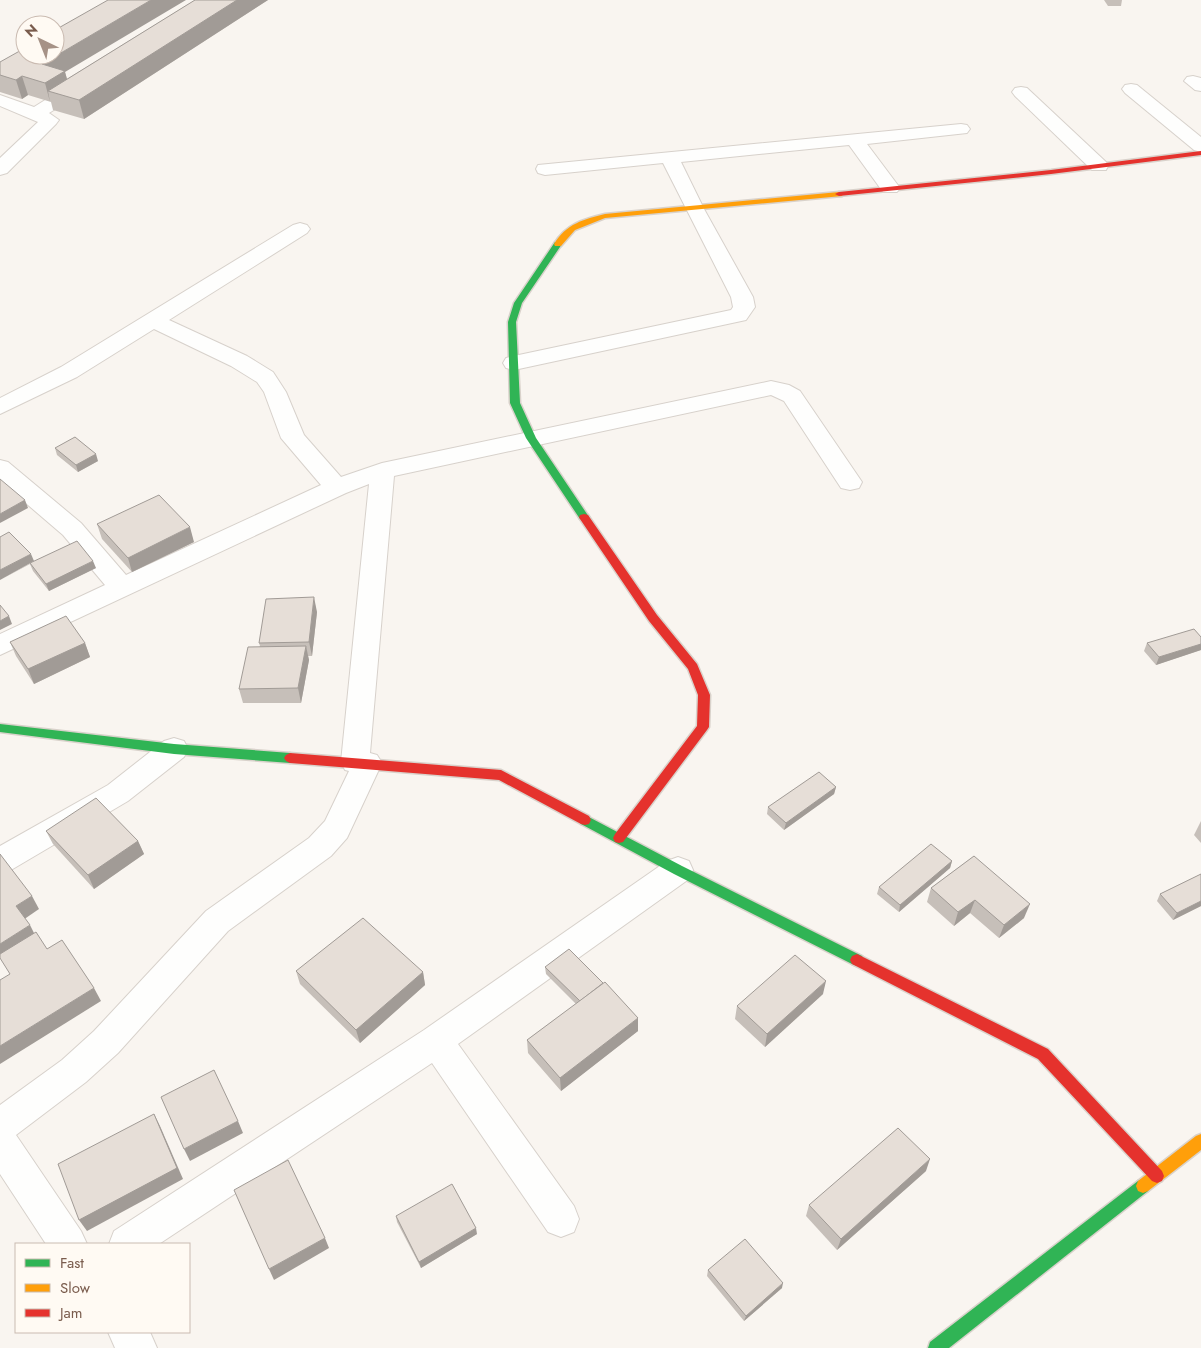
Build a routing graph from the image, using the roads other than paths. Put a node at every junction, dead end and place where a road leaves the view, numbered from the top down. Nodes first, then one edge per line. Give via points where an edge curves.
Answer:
1 (100, 73) edge
2 (1131, 89) dead end
3 (1021, 92) dead end
4 (0, 100) edge
5 (36, 114) junction
6 (961, 129) dead end
7 (854, 139) junction
8 (1201, 146) edge
9 (1201, 153) edge
10 (669, 157) junction
11 (1099, 166) junction
12 (545, 168) dead end
13 (0, 169) edge
14 (890, 188) junction
15 (694, 209) junction
16 (300, 229) dead end
17 (152, 320) junction
18 (514, 363) junction
19 (0, 408) edge
20 (531, 438) junction
21 (0, 468) edge
22 (382, 471) junction
23 (850, 482) dead end
24 (337, 488) junction
25 (122, 588) junction
26 (0, 644) edge
27 (0, 728) edge
28 (174, 749) junction
29 (361, 762) junction
30 (619, 838) junction
31 (0, 861) edge
32 (678, 870) junction
33 (436, 1041) junction
34 (0, 1126) edge
35 (1201, 1142) edge
36 (0, 1143) edge
37 (1157, 1176) junction
38 (561, 1219) dead end
39 (67, 1243) edge
40 (129, 1243) edge
41 (128, 1333) edge
42 (138, 1348) edge
43 (936, 1348) edge

1 - 5 street
2 - 8 street
3 - 11 street
4 - 5 street
5 - 13 street via 50,120
6 - 7 street
7 - 10 street
7 - 14 street
9 - 11 street
10 - 12 street
10 - 15 street
11 - 14 street
14 - 15 street
15 - 18 street via 605,216 579,224 562,236 518,303 512,322
15 - 18 street via 742,297 744,307 738,315
16 - 17 street
17 - 19 street via 69,372
17 - 24 street via 239,361 265,377 275,392 293,438
18 - 20 street via 515,403
20 - 22 street
20 - 23 street via 748,392 782,389 792,396
20 - 30 street via 654,618 693,666 704,695 703,727
21 - 25 street via 72,529
22 - 24 street
22 - 29 street
24 - 25 street
25 - 26 street
27 - 28 street
28 - 29 street
28 - 31 street via 118,793
29 - 30 street via 501,775
29 - 34 street via 336,829 327,840 217,921 106,1042 74,1071
30 - 32 street
32 - 33 street
32 - 37 street via 1043,1054
33 - 38 street
33 - 40 street
35 - 37 street
36 - 39 street
37 - 43 street
41 - 42 street

